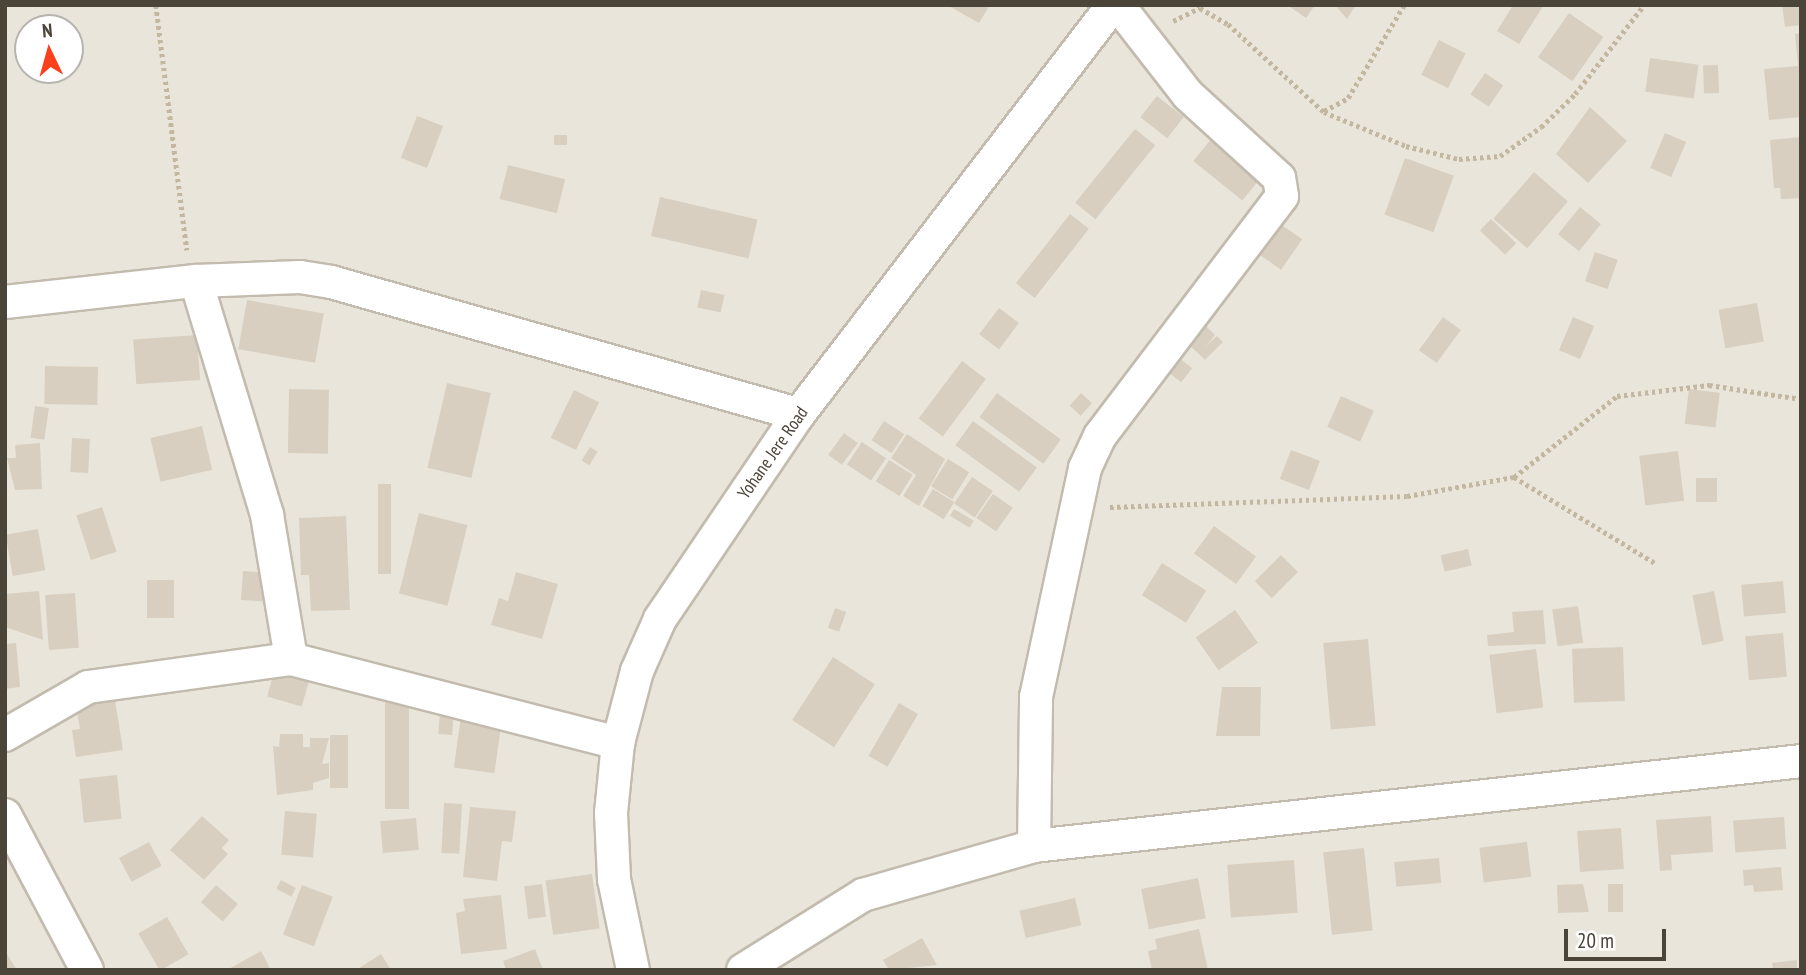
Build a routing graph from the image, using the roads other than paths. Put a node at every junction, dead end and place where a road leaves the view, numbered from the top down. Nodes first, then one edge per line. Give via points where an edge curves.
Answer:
1 (1115, 5) edge
2 (196, 281) junction
3 (5, 302) edge
4 (799, 414) junction
5 (291, 659) junction
6 (5, 735) edge
7 (618, 743) junction
8 (1801, 761) edge
9 (5, 815) edge
10 (1034, 846) junction
11 (87, 970) edge
12 (632, 970) edge
13 (743, 970) edge

1 - 4 street, Yohane Jere Road
1 - 10 street via 1164,70 1279,178 1282,196 1100,436 1077,507 1036,697
2 - 3 street
2 - 4 street via 299,278 331,282
2 - 5 street via 267,515
4 - 7 street, Yohane Jere Road via 660,619 637,671
5 - 6 street via 88,688
5 - 7 street
7 - 12 street, Yohane Jere Road via 611,813 614,879
8 - 10 street
9 - 11 street
10 - 13 street via 863,895

